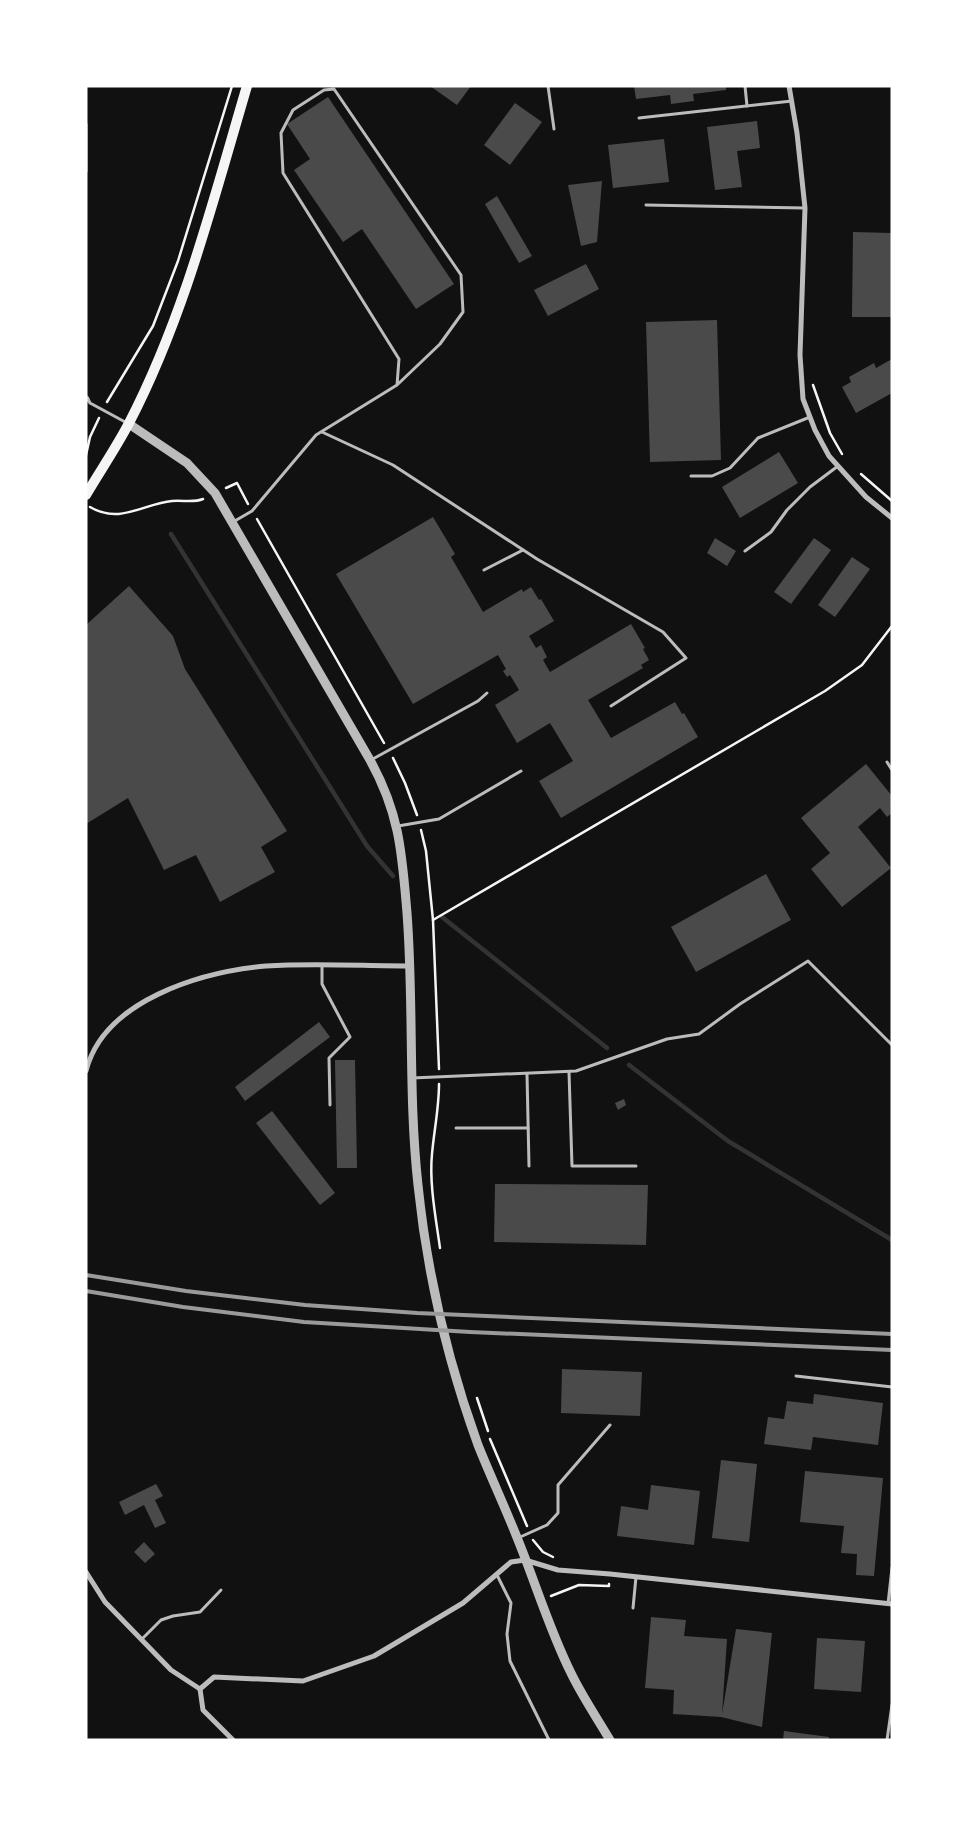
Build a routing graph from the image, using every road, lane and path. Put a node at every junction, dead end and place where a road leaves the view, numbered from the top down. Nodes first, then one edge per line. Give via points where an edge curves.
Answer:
1 (232, 86) edge
2 (246, 86) edge
3 (548, 86) edge
4 (745, 86) edge
5 (789, 86) edge
6 (792, 101) junction
7 (747, 106) junction
8 (639, 118) dead end
9 (86, 124) edge
10 (554, 129) dead end
11 (86, 170) edge
12 (646, 205) dead end
13 (805, 208) junction
14 (812, 382) dead end
15 (397, 385) junction
16 (87, 399) edge
17 (103, 409) junction
18 (810, 417) junction
19 (129, 424) junction
20 (321, 432) junction
21 (86, 455) edge
22 (844, 456) dead end
23 (838, 466) junction
24 (856, 470) dead end
25 (691, 476) dead end
26 (86, 495) edge
27 (892, 501) edge
28 (892, 518) edge
29 (232, 523) junction
30 (523, 550) junction
31 (745, 551) dead end
32 (484, 570) dead end
33 (892, 626) edge
34 (487, 693) dead end
35 (611, 706) dead end
36 (370, 760) junction
37 (887, 762) dead end
38 (892, 770) edge
39 (521, 771) dead end
40 (397, 826) junction
41 (433, 920) dead end
42 (322, 965) junction
43 (411, 966) junction
44 (892, 1045) edge
45 (86, 1071) edge
46 (569, 1072) junction
47 (527, 1074) junction
48 (412, 1078) junction
49 (330, 1105) dead end
50 (456, 1128) dead end
51 (528, 1128) junction
52 (528, 1166) dead end
53 (636, 1166) dead end
54 (796, 1376) dead end
55 (892, 1387) edge
56 (610, 1425) dead end
57 (517, 1538) junction
58 (525, 1560) junction
59 (892, 1568) edge
60 (86, 1572) edge
61 (610, 1574) junction
62 (496, 1575) junction
63 (636, 1577) junction
64 (221, 1590) dead end
65 (539, 1600) junction
66 (890, 1604) edge
67 (633, 1608) dead end
68 (142, 1640) junction
69 (200, 1689) junction
70 (892, 1705) edge
71 (233, 1740) edge
72 (549, 1740) edge
73 (610, 1740) edge
74 (887, 1740) edge

1 - 17 path via 178,261 153,326
2 - 19 main road via 224,170 184,295 165,346
3 - 10 lane
4 - 7 lane
5 - 6 street
6 - 7 lane
6 - 13 street
7 - 8 lane
9 - 11 lane
12 - 13 lane
13 - 18 street via 800,355 803,399
14 - 22 path via 830,433
15 - 15 lane via 440,344 463,312 461,275 334,88 324,90 293,110 281,133 283,173 399,359
15 - 20 lane
16 - 17 lane
17 - 19 lane
17 - 21 path
18 - 23 street via 814,430
18 - 25 lane via 758,438 730,468 712,476
19 - 26 main road
19 - 29 street via 187,463 215,493
20 - 29 lane via 252,511
20 - 30 lane via 393,465
23 - 28 street via 866,497
23 - 31 lane via 787,510 771,532
24 - 27 path
29 - 36 street
30 - 32 lane
30 - 35 lane via 663,632 686,658
33 - 41 path via 862,665 825,691
34 - 36 lane
36 - 40 street via 388,797
37 - 38 lane
39 - 40 lane via 439,819
40 - 43 street via 402,850
42 - 43 street
42 - 45 street via 264,966 235,971 207,977 157,996 124,1014 110,1028 89,1059
42 - 49 lane via 322,984 350,1037 329,1058
43 - 48 street
44 - 46 lane via 808,961 699,1034 667,1039
46 - 47 lane
46 - 53 lane via 572,1166
47 - 48 lane
47 - 51 lane
48 - 57 street via 421,1211 440,1314 454,1371 479,1446
50 - 51 lane
51 - 52 lane
54 - 55 lane
56 - 57 lane via 558,1485 558,1513 547,1525
57 - 58 street
58 - 61 street via 558,1570
58 - 62 street via 511,1562
58 - 65 street
59 - 66 lane
60 - 68 street via 105,1602
61 - 63 street
61 - 65 path via 609,1586 579,1585
62 - 69 street via 463,1603 374,1656 303,1681 214,1677
62 - 72 lane via 511,1603 507,1634 510,1661
63 - 66 street
63 - 67 lane
64 - 68 lane via 200,1612 161,1620
65 - 73 street via 572,1674
68 - 69 street via 171,1670
69 - 71 street via 203,1710
70 - 74 lane

